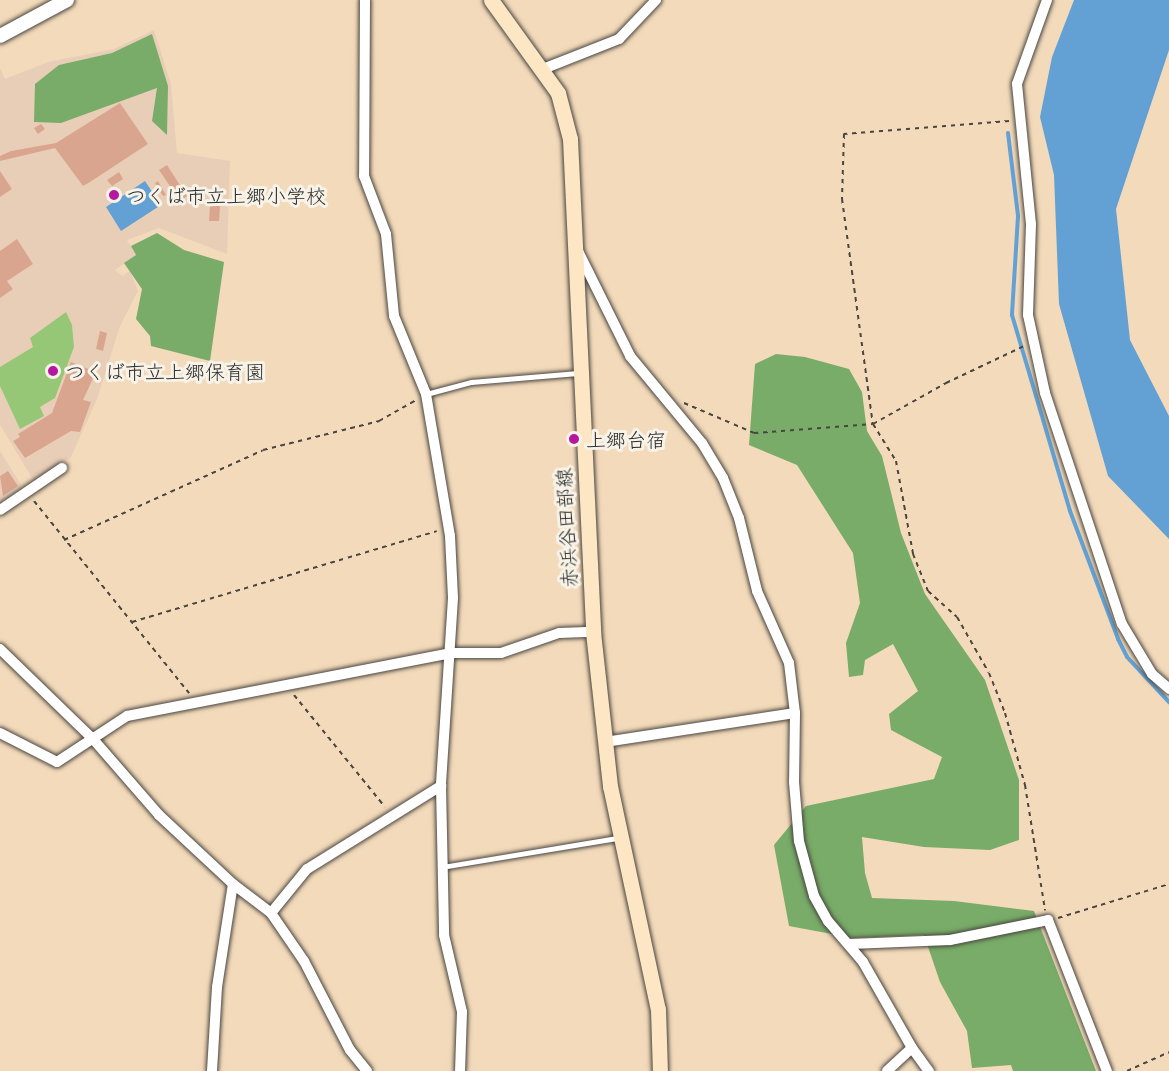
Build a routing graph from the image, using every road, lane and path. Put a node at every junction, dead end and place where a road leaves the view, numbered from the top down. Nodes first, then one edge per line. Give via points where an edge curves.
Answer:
1 (67, 0) edge
2 (365, 0) edge
3 (491, 0) edge
4 (656, 0) edge
5 (1047, 0) edge
6 (0, 36) edge
7 (543, 69) junction
8 (1021, 120) junction
9 (577, 249) junction
10 (1034, 342) junction
11 (580, 373) junction
12 (659, 388) junction
13 (426, 394) junction
14 (873, 424) junction
15 (62, 468) dead end
16 (26, 492) junction
17 (0, 510) edge
18 (448, 528) junction
19 (64, 540) junction
20 (132, 622) junction
21 (593, 632) junction
22 (0, 649) edge
23 (450, 653) junction
24 (288, 687) junction
25 (1169, 689) edge
26 (198, 704) junction
27 (795, 713) junction
28 (0, 733) edge
29 (93, 739) junction
30 (605, 742) junction
31 (441, 786) junction
32 (392, 816) junction
33 (620, 838) junction
34 (442, 867) junction
35 (233, 884) junction
36 (1169, 884) edge
37 (271, 913) junction
38 (1048, 921) junction
39 (850, 944) junction
40 (912, 1048) junction
41 (1169, 1052) edge
42 (212, 1071) edge
43 (367, 1071) edge
44 (460, 1071) edge
45 (660, 1071) edge
46 (887, 1071) edge
47 (929, 1071) edge
48 (1107, 1071) edge
49 (1127, 1071) edge

1 - 6 street
2 - 13 street via 364,176 386,234 394,316
3 - 7 main road, 赤浜谷田部線
4 - 7 street via 619,39
5 - 8 street via 1017,84
7 - 9 main road, 赤浜谷田部線 via 567,117
8 - 10 street via 1031,224 1028,315
8 - 14 path via 844,134 842,199
9 - 11 main road, 赤浜谷田部線
9 - 12 street via 630,356
10 - 14 path via 946,383
10 - 25 street via 1045,393 1122,624 1152,674
11 - 13 lane via 471,382
11 - 21 main road, 赤浜谷田部線
12 - 14 path via 693,408 754,433
12 - 27 street via 723,478 739,518 758,591 789,663
13 - 18 street
13 - 19 path via 379,421 263,450
14 - 38 path via 896,460 913,554 928,591 957,617 989,673 1005,713 1025,785 1040,893
15 - 16 street
16 - 17 street
16 - 19 path
18 - 20 path
18 - 23 street via 453,598
19 - 20 path
20 - 26 path
21 - 23 street via 559,633 501,653
21 - 30 main road, 赤浜谷田部線
22 - 29 street
23 - 24 street
23 - 31 street
24 - 26 street
24 - 32 path
26 - 29 street via 127,716
27 - 30 street
27 - 39 street via 794,782 800,841 814,896 828,921
28 - 29 street via 57,762
29 - 35 street via 159,815
30 - 33 main road, 赤浜谷田部線
31 - 32 street
31 - 34 street
32 - 37 street via 308,869
33 - 34 lane
33 - 45 main road, 赤浜谷田部線 via 653,978
34 - 44 street via 444,935 462,1012
35 - 37 street
35 - 42 street via 217,987
36 - 38 path
37 - 43 street via 304,961 350,1050
38 - 39 street via 950,940
38 - 48 street
39 - 40 street
40 - 46 street
40 - 47 street
41 - 49 path

